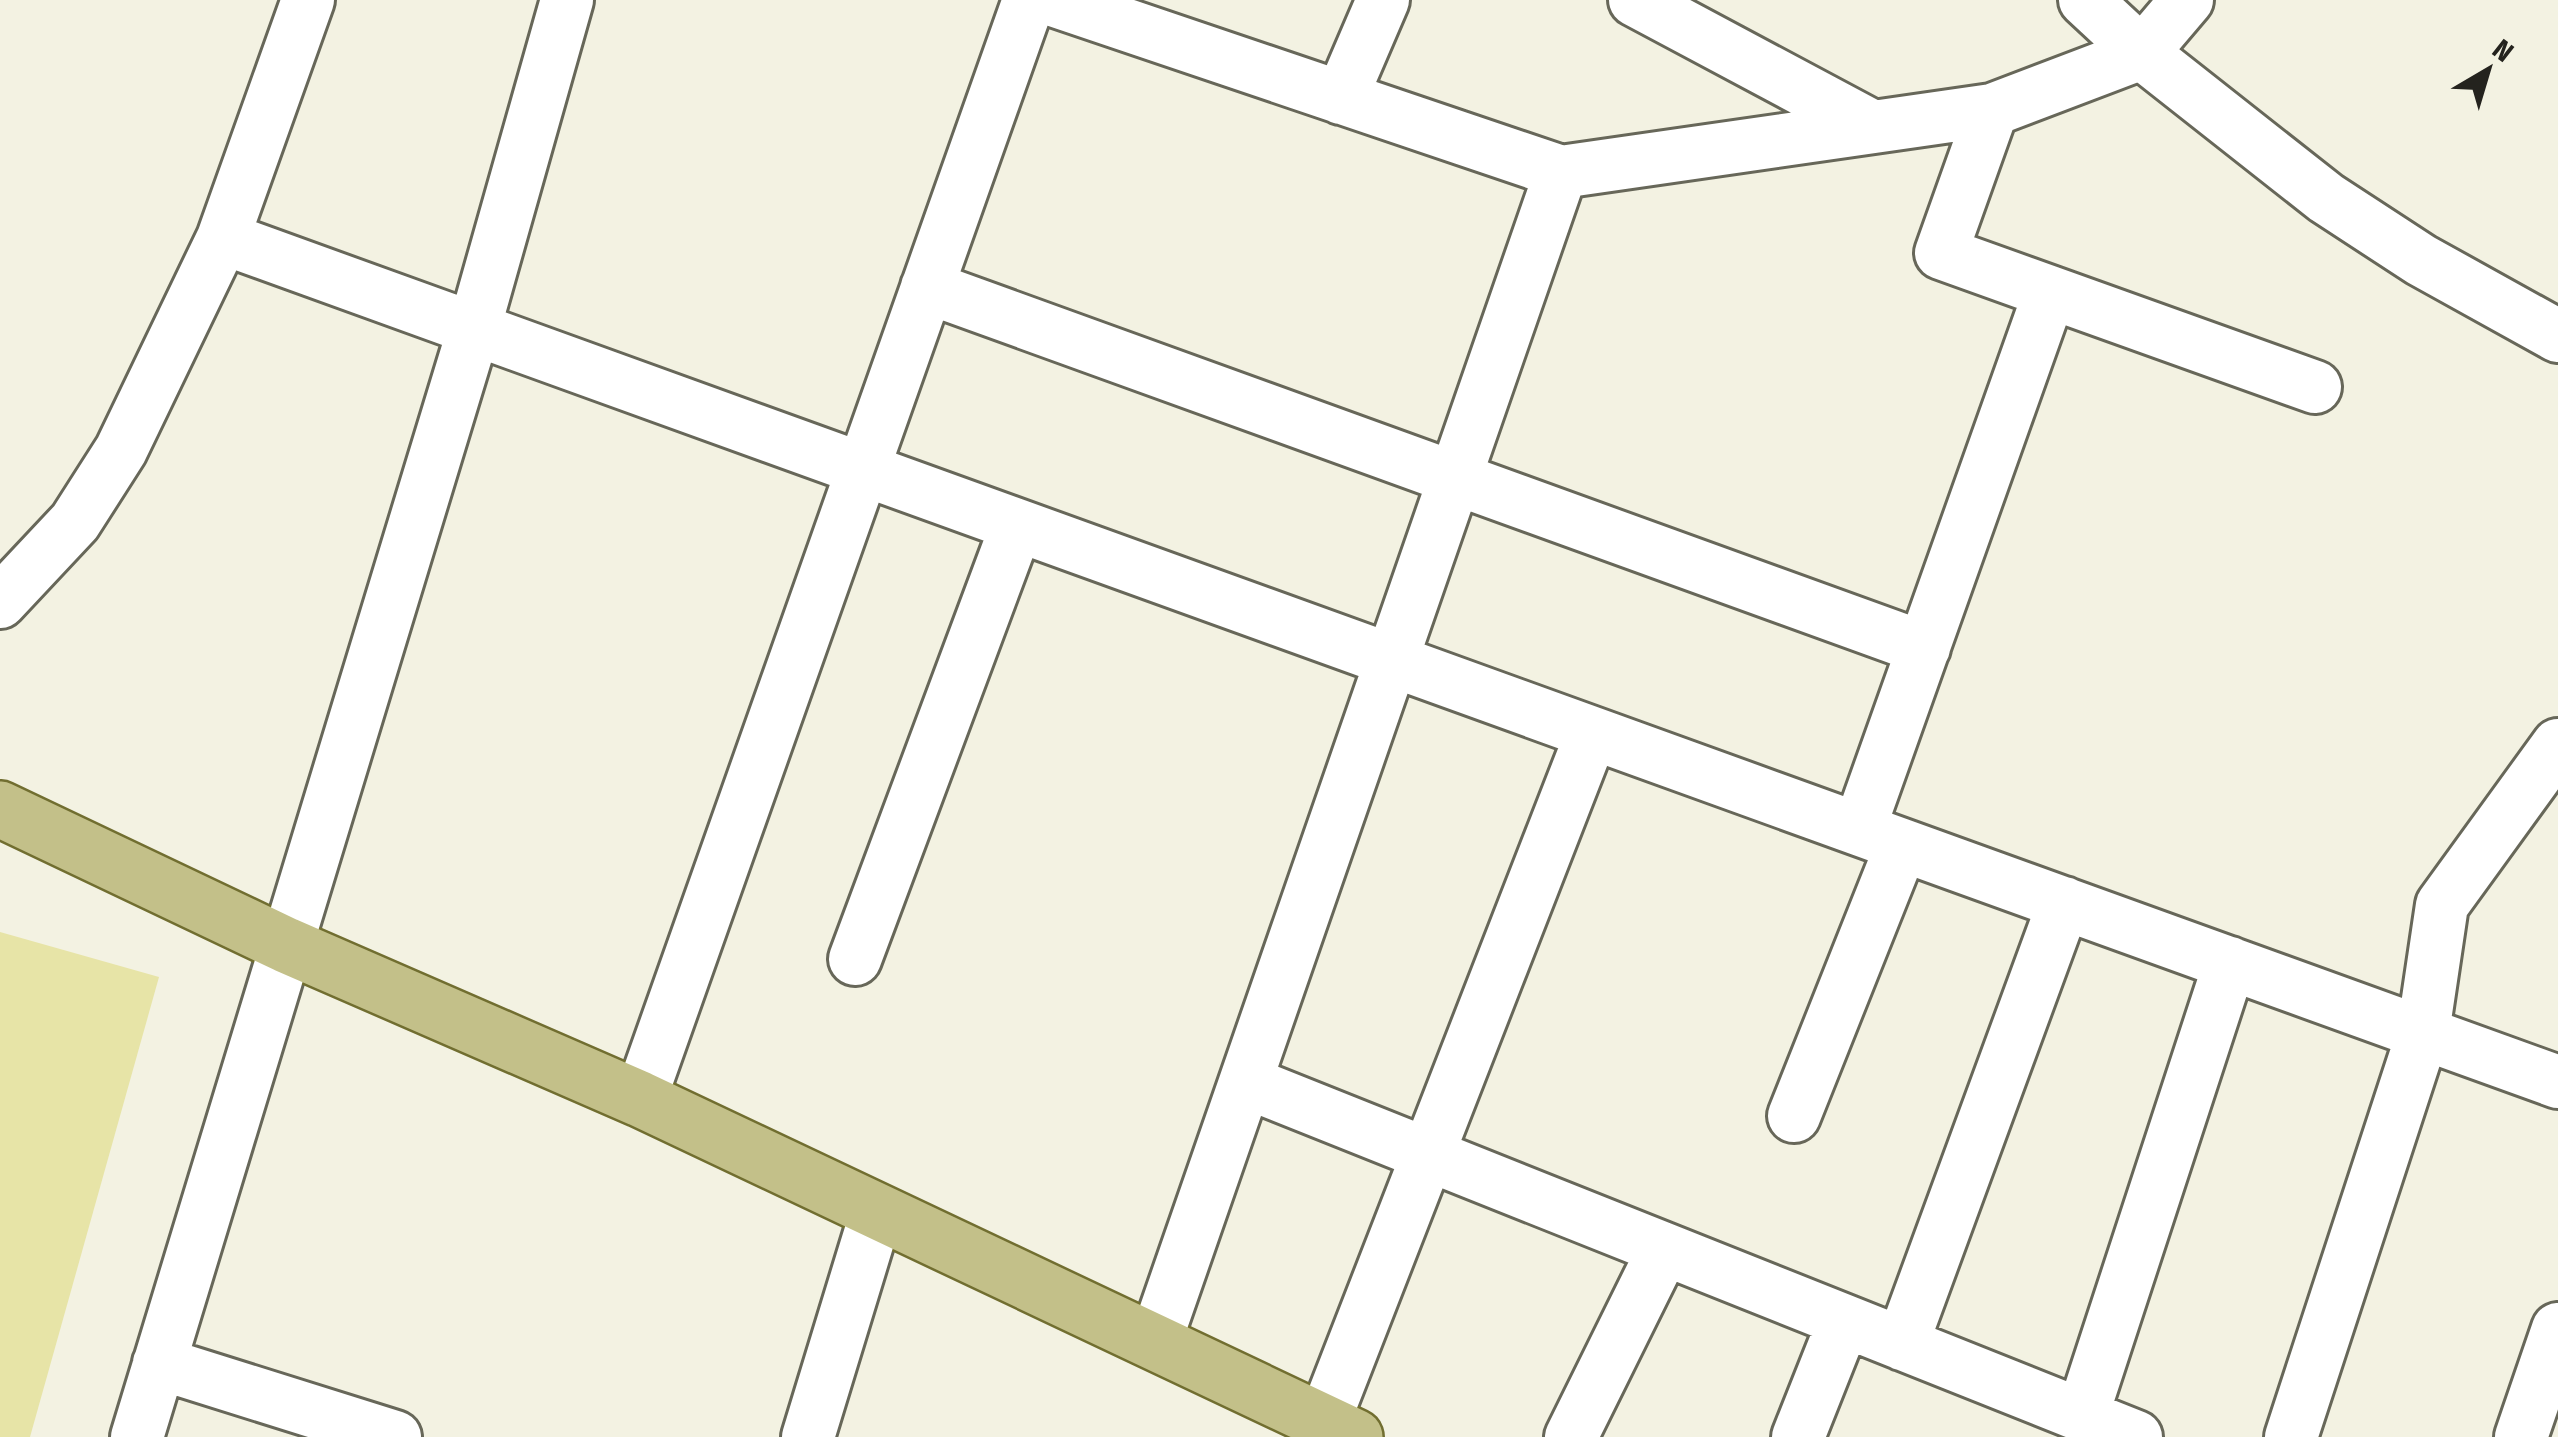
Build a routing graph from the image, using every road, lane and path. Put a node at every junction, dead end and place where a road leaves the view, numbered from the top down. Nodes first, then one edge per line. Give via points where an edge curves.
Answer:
1 (308, 0) edge
2 (567, 0) edge
3 (1029, 0) edge
4 (1053, 0) edge
5 (1383, 0) edge
6 (1635, 0) edge
7 (2086, 0) edge
8 (2187, 0) edge
9 (2142, 53) junction
10 (1341, 98) junction
11 (1992, 110) junction
12 (1873, 127) junction
13 (1561, 172) junction
14 (223, 238) junction
15 (927, 286) junction
16 (2050, 292) junction
17 (474, 329) junction
18 (2558, 336) edge
19 (2316, 388) dead end
20 (863, 469) junction
21 (1455, 478) junction
22 (1017, 525) junction
23 (0, 602) edge
24 (1924, 648) junction
25 (1392, 660) junction
26 (1592, 733) junction
27 (2558, 745) edge
28 (0, 809) edge
29 (1880, 837) junction
30 (2064, 903) junction
31 (286, 945) junction
32 (855, 959) dead end
33 (2230, 963) junction
34 (2423, 1033) junction
35 (1246, 1082) junction
36 (2558, 1082) edge
37 (640, 1099) junction
38 (1794, 1116) dead end
39 (1428, 1155) junction
40 (877, 1211) junction
41 (1664, 1249) junction
42 (1844, 1320) junction
43 (2558, 1329) edge
44 (1155, 1342) junction
45 (1902, 1344) junction
46 (159, 1364) junction
47 (2082, 1416) junction
48 (1340, 1429) edge
49 (137, 1437) edge
50 (395, 1437) edge
51 (808, 1437) edge
52 (1570, 1437) edge
53 (1798, 1437) edge
54 (2136, 1437) edge
55 (2292, 1437) edge
56 (2522, 1437) edge

1 - 14 street
2 - 17 street
3 - 15 street
4 - 10 street
5 - 10 street
6 - 12 street
7 - 9 street
8 - 9 street
9 - 11 street
9 - 18 street via 2326,198
10 - 13 street
11 - 12 street
11 - 16 street via 1941,253
12 - 13 street
13 - 21 street
14 - 17 street
14 - 23 street via 121,450 74,522
15 - 20 street
15 - 21 street
16 - 19 street
16 - 24 street
17 - 20 street
17 - 31 street
20 - 22 street
20 - 37 street
21 - 24 street
21 - 25 street
22 - 25 street
22 - 32 street
24 - 29 street
25 - 26 street
25 - 35 street
26 - 29 street
26 - 39 street
27 - 34 street via 2442,905
28 - 31 main road
29 - 30 street
29 - 38 street
30 - 33 street
30 - 45 street
31 - 37 main road
31 - 46 street
33 - 34 street
33 - 47 street
34 - 36 street
34 - 55 street
35 - 39 street
35 - 44 street
37 - 40 main road
39 - 41 street
39 - 48 street
40 - 44 main road
40 - 51 street
41 - 42 street
41 - 52 street
42 - 45 street
42 - 53 street
43 - 56 street
44 - 48 main road
45 - 47 street
46 - 49 street
46 - 50 street
47 - 54 street

